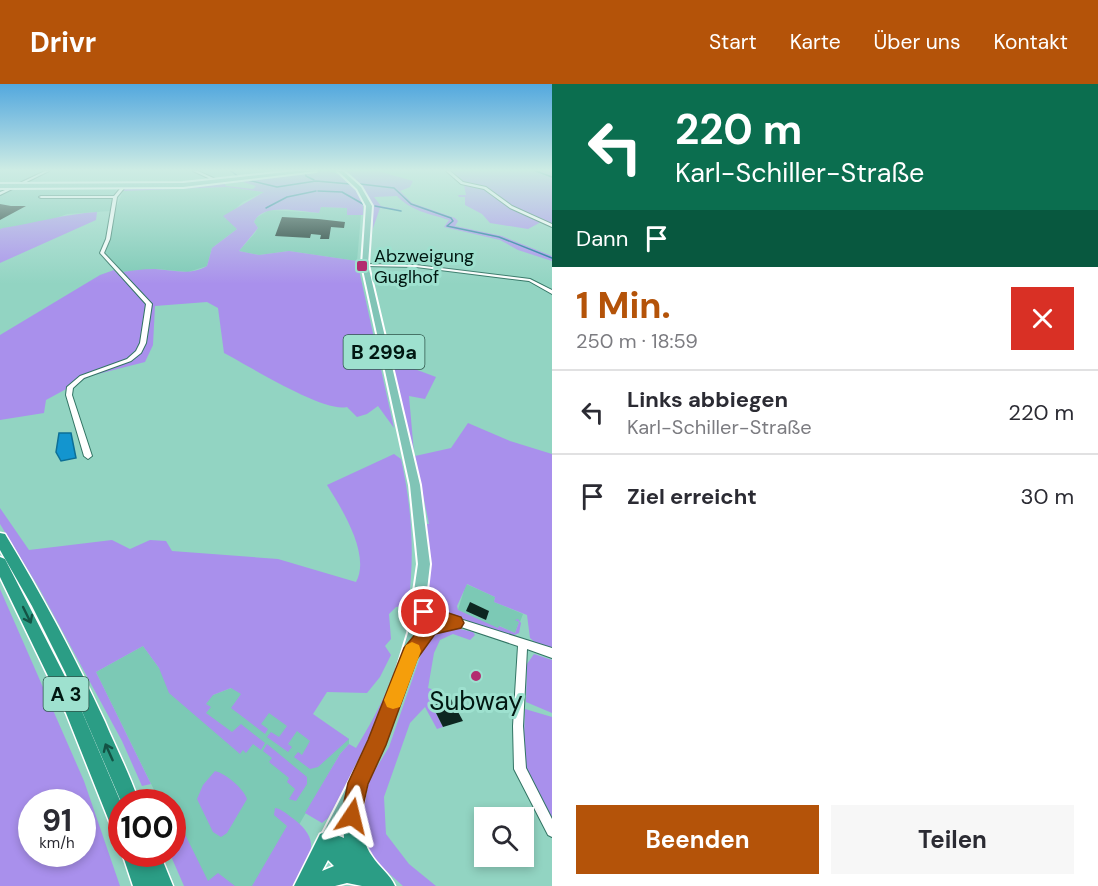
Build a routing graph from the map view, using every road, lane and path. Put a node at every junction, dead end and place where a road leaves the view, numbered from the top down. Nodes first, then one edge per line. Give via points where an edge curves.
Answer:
1 (115, 208) edge
2 (369, 208) edge
3 (514, 208) edge
4 (552, 226) edge
5 (365, 265) junction
6 (552, 292) edge
7 (88, 456) dead end
8 (0, 538) edge
9 (0, 563) edge
10 (422, 589) junction
11 (419, 614) junction
12 (442, 620) junction
13 (523, 644) junction
14 (552, 653) edge
15 (410, 654) junction
16 (358, 783) junction
17 (124, 789) edge
18 (108, 795) edge
19 (552, 831) edge
20 (327, 841) junction
21 (136, 867) edge
22 (155, 867) edge
23 (364, 870) junction
24 (143, 886) edge
25 (163, 886) edge
26 (304, 886) edge
27 (319, 886) edge
28 (384, 886) edge

1 - 7 street via 102,253 147,301 149,310 139,352 117,366 82,377 70,387
2 - 5 main road, B 299a
3 - 4 street
5 - 6 street via 416,266 530,280
5 - 10 main road, B 299a via 417,496 424,553
17 -> 8 highway, A 3 via 32,592
9 -> 18 highway, A 3 via 72,708
10 - 11 main road, B 299a
10 - 12 street
11 - 12 street
11 - 15 main road, B 299a
12 - 13 street
12 - 15 street via 426,630
13 - 14 street
13 - 19 street via 518,726 520,768
15 - 16 main road, B 299a
16 - 20 main road, B 299a
16 - 23 highway via 352,831
20 - 23 highway via 339,859
20 - 26 highway
21 - 24 highway
22 - 25 highway
23 - 27 highway via 328,878
23 - 28 highway

